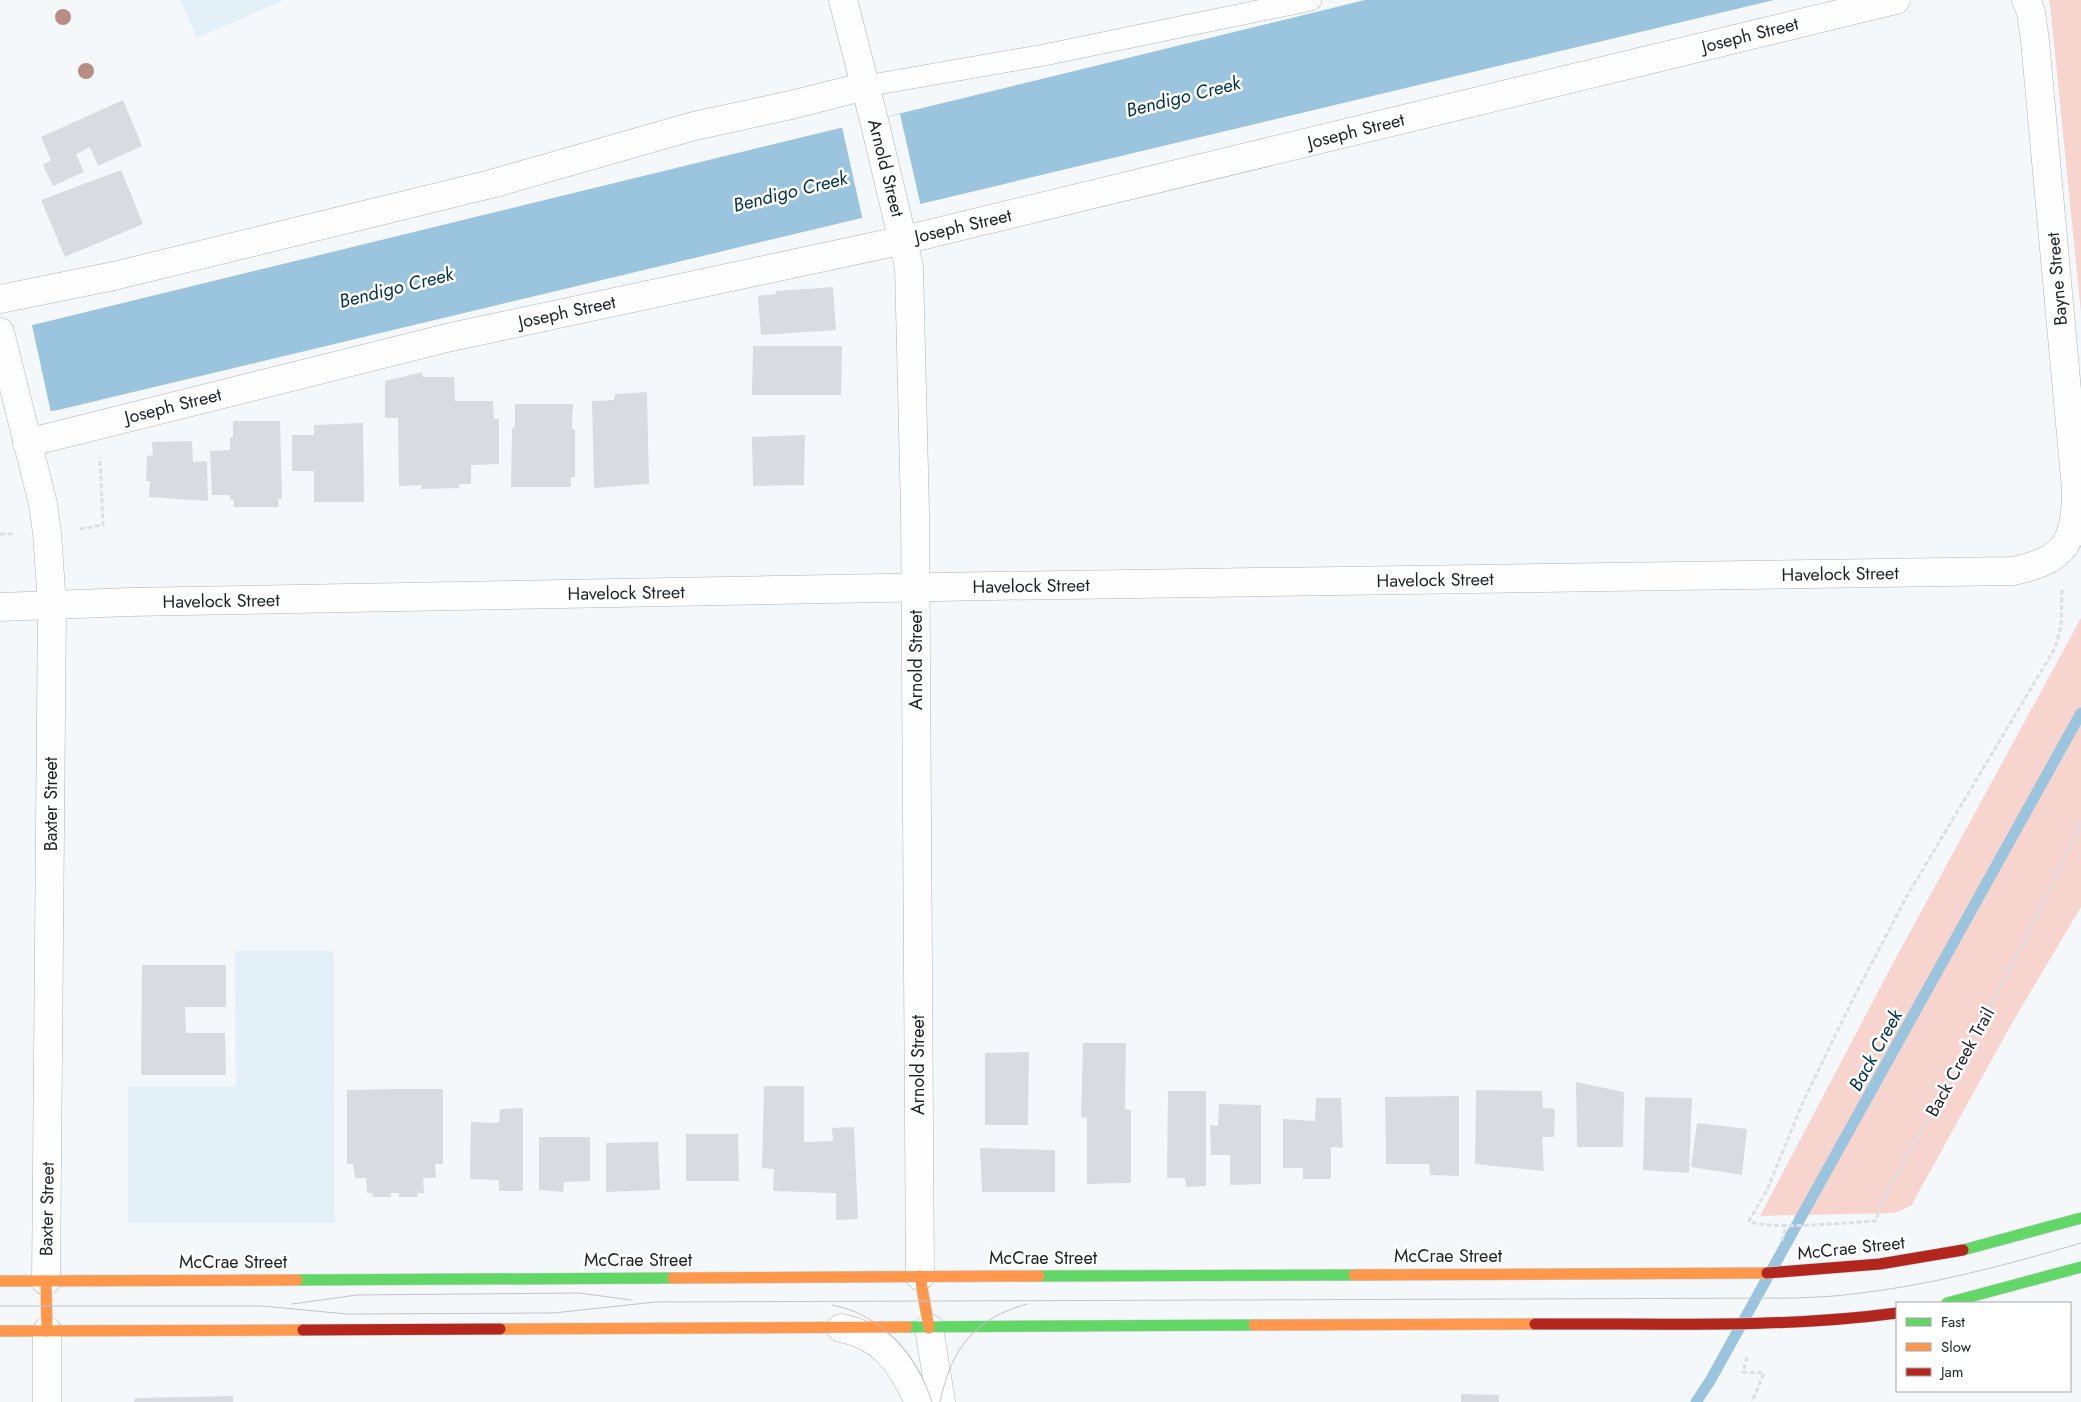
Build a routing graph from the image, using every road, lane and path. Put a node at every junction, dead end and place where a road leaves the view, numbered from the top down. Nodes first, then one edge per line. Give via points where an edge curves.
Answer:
1 (843, 0) edge
2 (1311, 0) edge
3 (1896, 0) edge
4 (2026, 0) edge
5 (866, 86) junction
6 (902, 233) junction
7 (0, 299) edge
8 (0, 332) edge
9 (25, 431) junction
10 (2058, 555) junction
11 (915, 588) junction
12 (52, 604) junction
13 (0, 607) edge
14 (2081, 822) edge
15 (2081, 1218) edge
16 (2081, 1267) edge
17 (920, 1276) junction
18 (0, 1281) edge
19 (46, 1281) junction
20 (1951, 1302) edge
21 (1896, 1313) edge
22 (832, 1326) junction
23 (929, 1328) junction
24 (0, 1331) edge
25 (47, 1331) junction
26 (1742, 1372) dead end
27 (47, 1402) edge
28 (919, 1402) edge
29 (941, 1402) edge
30 (1752, 1402) edge

1 - 5 street, Arnold Street
2 - 5 lane via 1044,55
3 - 6 street, Joseph Street
4 - 10 street, Bayne Street via 2032,12 2076,489 2076,516 2070,539
5 - 6 street, Arnold Street
5 - 7 street via 694,126 491,184 114,276
6 - 9 street, Joseph Street
6 - 11 street, Arnold Street via 909,267 912,316
8 - 9 street, Baxter Street
9 - 12 street, Baxter Street via 43,504
10 - 11 street, Havelock Street via 2029,568 2013,571
10 - 14 path, Back Creek Trail via 2062,582 2061,628 2055,648 1907,896 1853,999 1803,1102 1767,1190 1749,1221 1758,1225 1786,1225 1876,1221 1881,1203 1972,1041
11 - 12 street, Havelock Street
11 - 17 street, Arnold Street
12 - 13 street, Havelock Street
12 - 19 street, Baxter Street
15 - 17 highway, McCrae Street via 1926,1258 1812,1271
16 - 20 highway
17 - 19 highway, McCrae Street
17 - 23 highway, Arnold Street
18 - 19 highway, McCrae Street
19 - 25 highway
21 - 23 highway via 1784,1322
22 - 23 highway
22 - 25 highway
22 - 28 street via 859,1332 880,1343 895,1358
23 - 29 street
24 - 25 highway
25 - 27 street
26 - 30 path via 1764,1373

